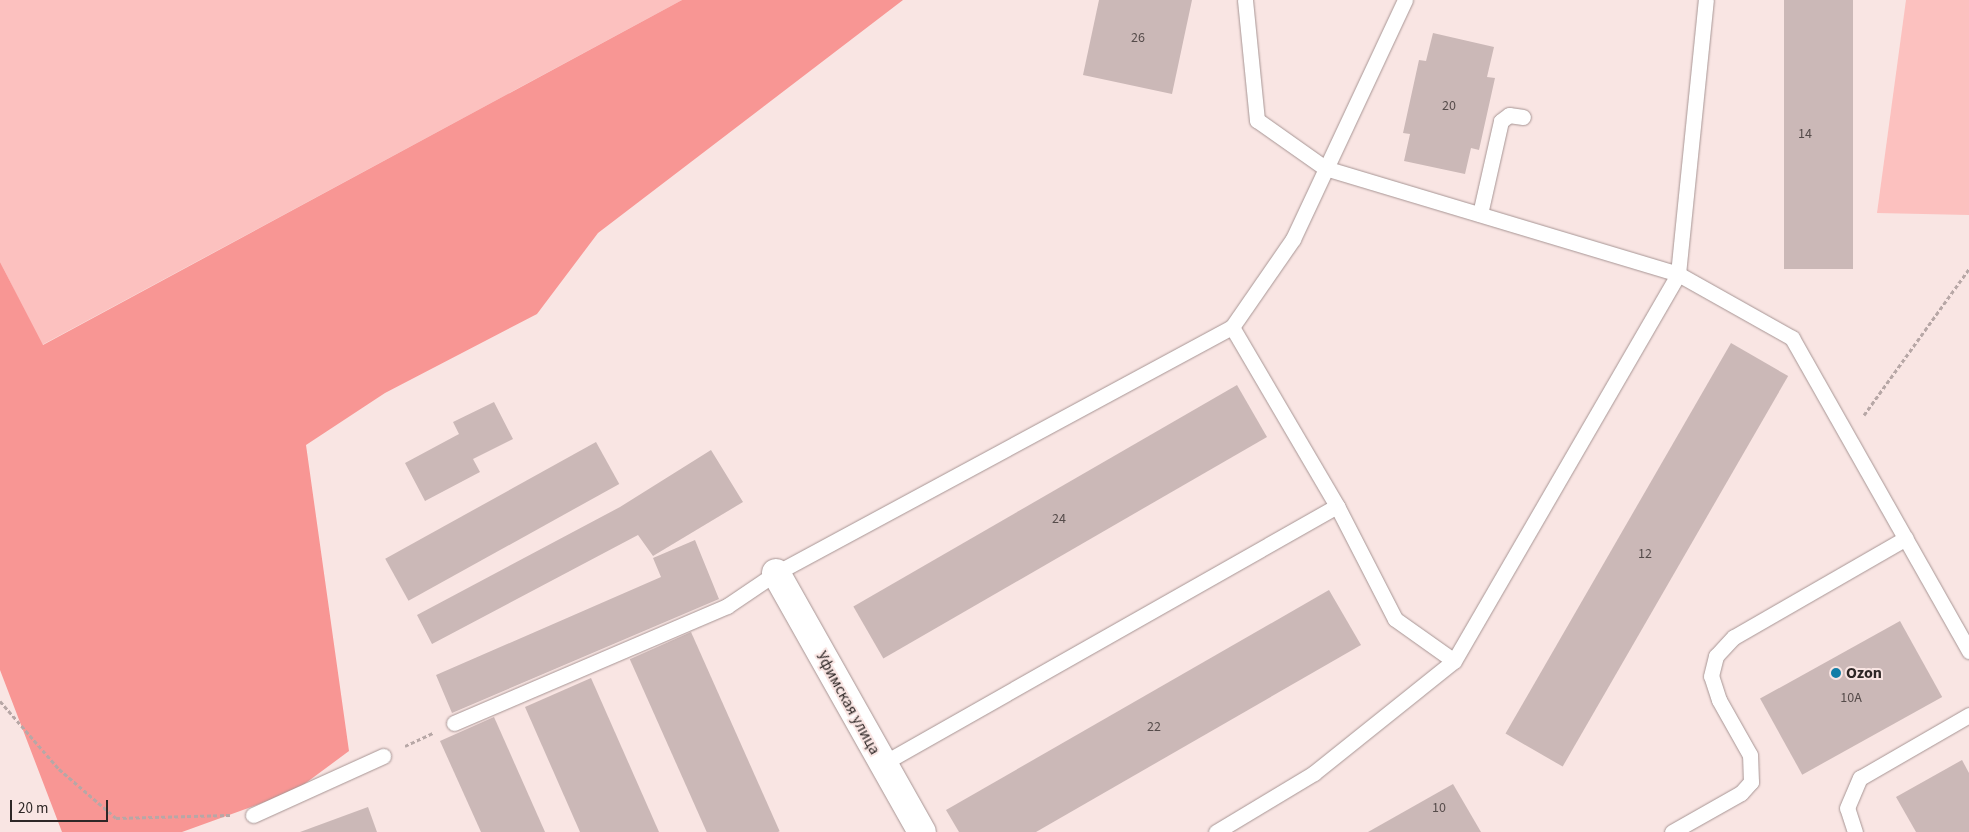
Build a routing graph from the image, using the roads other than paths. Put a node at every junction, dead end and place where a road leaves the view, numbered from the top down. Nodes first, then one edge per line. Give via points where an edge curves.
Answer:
1 (1245, 0) edge
2 (1405, 0) edge
3 (1706, 0) edge
4 (1523, 117) dead end
5 (1325, 168) junction
6 (1480, 214) junction
7 (1678, 274) junction
8 (1232, 327) junction
9 (1337, 506) junction
10 (1906, 538) junction
11 (776, 573) junction
12 (1969, 650) edge
13 (1454, 661) junction
14 (1969, 715) edge
15 (454, 723) road end
16 (383, 756) road end
17 (882, 764) junction
18 (254, 815) road end
19 (922, 832) edge
20 (1216, 832) edge
21 (1672, 832) edge
22 (1855, 832) edge

1 - 5 lane via 1257,120
2 - 5 lane
3 - 7 lane
4 - 6 lane via 1509,115 1501,121
5 - 6 lane
5 - 8 lane via 1293,239
6 - 7 lane
7 - 10 lane via 1792,338
7 - 13 lane
8 - 9 lane
8 - 11 lane
9 - 13 lane via 1395,619
9 - 17 lane
10 - 12 lane
10 - 21 lane via 1734,637 1716,656 1711,676 1719,700 1750,755 1750,782 1741,793
11 - 15 lane via 727,606
11 - 17 street, Уфимская улица
13 - 20 lane via 1314,773
14 - 22 lane via 1860,778 1847,808
16 - 18 lane
17 - 19 street, Уфимская улица

